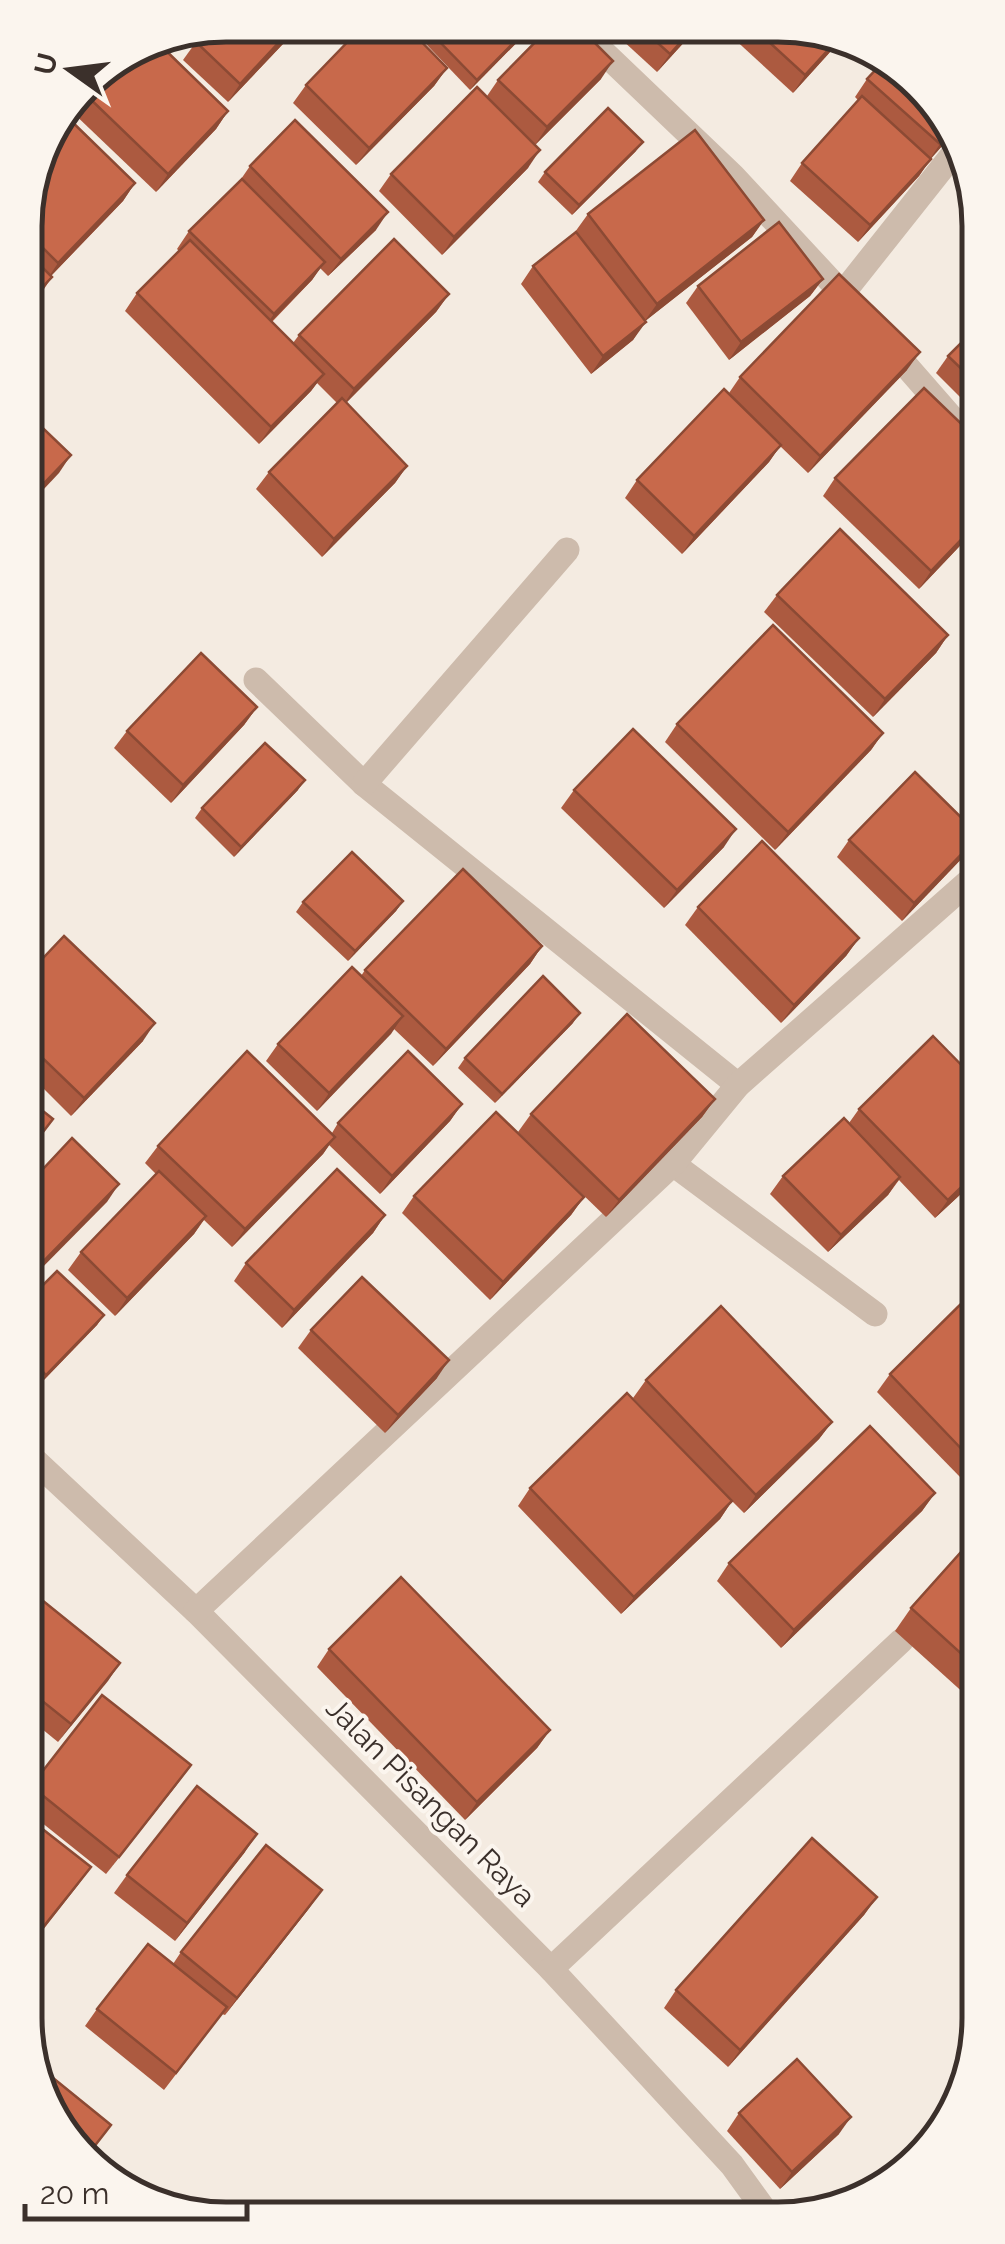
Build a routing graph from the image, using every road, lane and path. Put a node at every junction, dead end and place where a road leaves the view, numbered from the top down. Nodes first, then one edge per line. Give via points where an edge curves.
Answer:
1 (593, 42) edge
2 (949, 159) edge
3 (843, 293) junction
4 (962, 429) edge
5 (567, 550) dead end
6 (256, 680) dead end
7 (364, 784) junction
8 (962, 888) edge
9 (738, 1085) junction
10 (672, 1164) junction
11 (875, 1314) dead end
12 (42, 1467) edge
13 (196, 1611) junction
14 (901, 1641) dead end
15 (550, 1969) junction
16 (759, 2202) edge

1 - 3 street
2 - 3 street
3 - 4 street
5 - 7 street
6 - 7 street
7 - 9 street
8 - 9 street
9 - 10 street
10 - 11 street
10 - 13 street
12 - 13 street, Jalan Pisangan Raya
13 - 15 street, Jalan Pisangan Raya
14 - 15 street
15 - 16 street, Jalan Pisangan Raya

